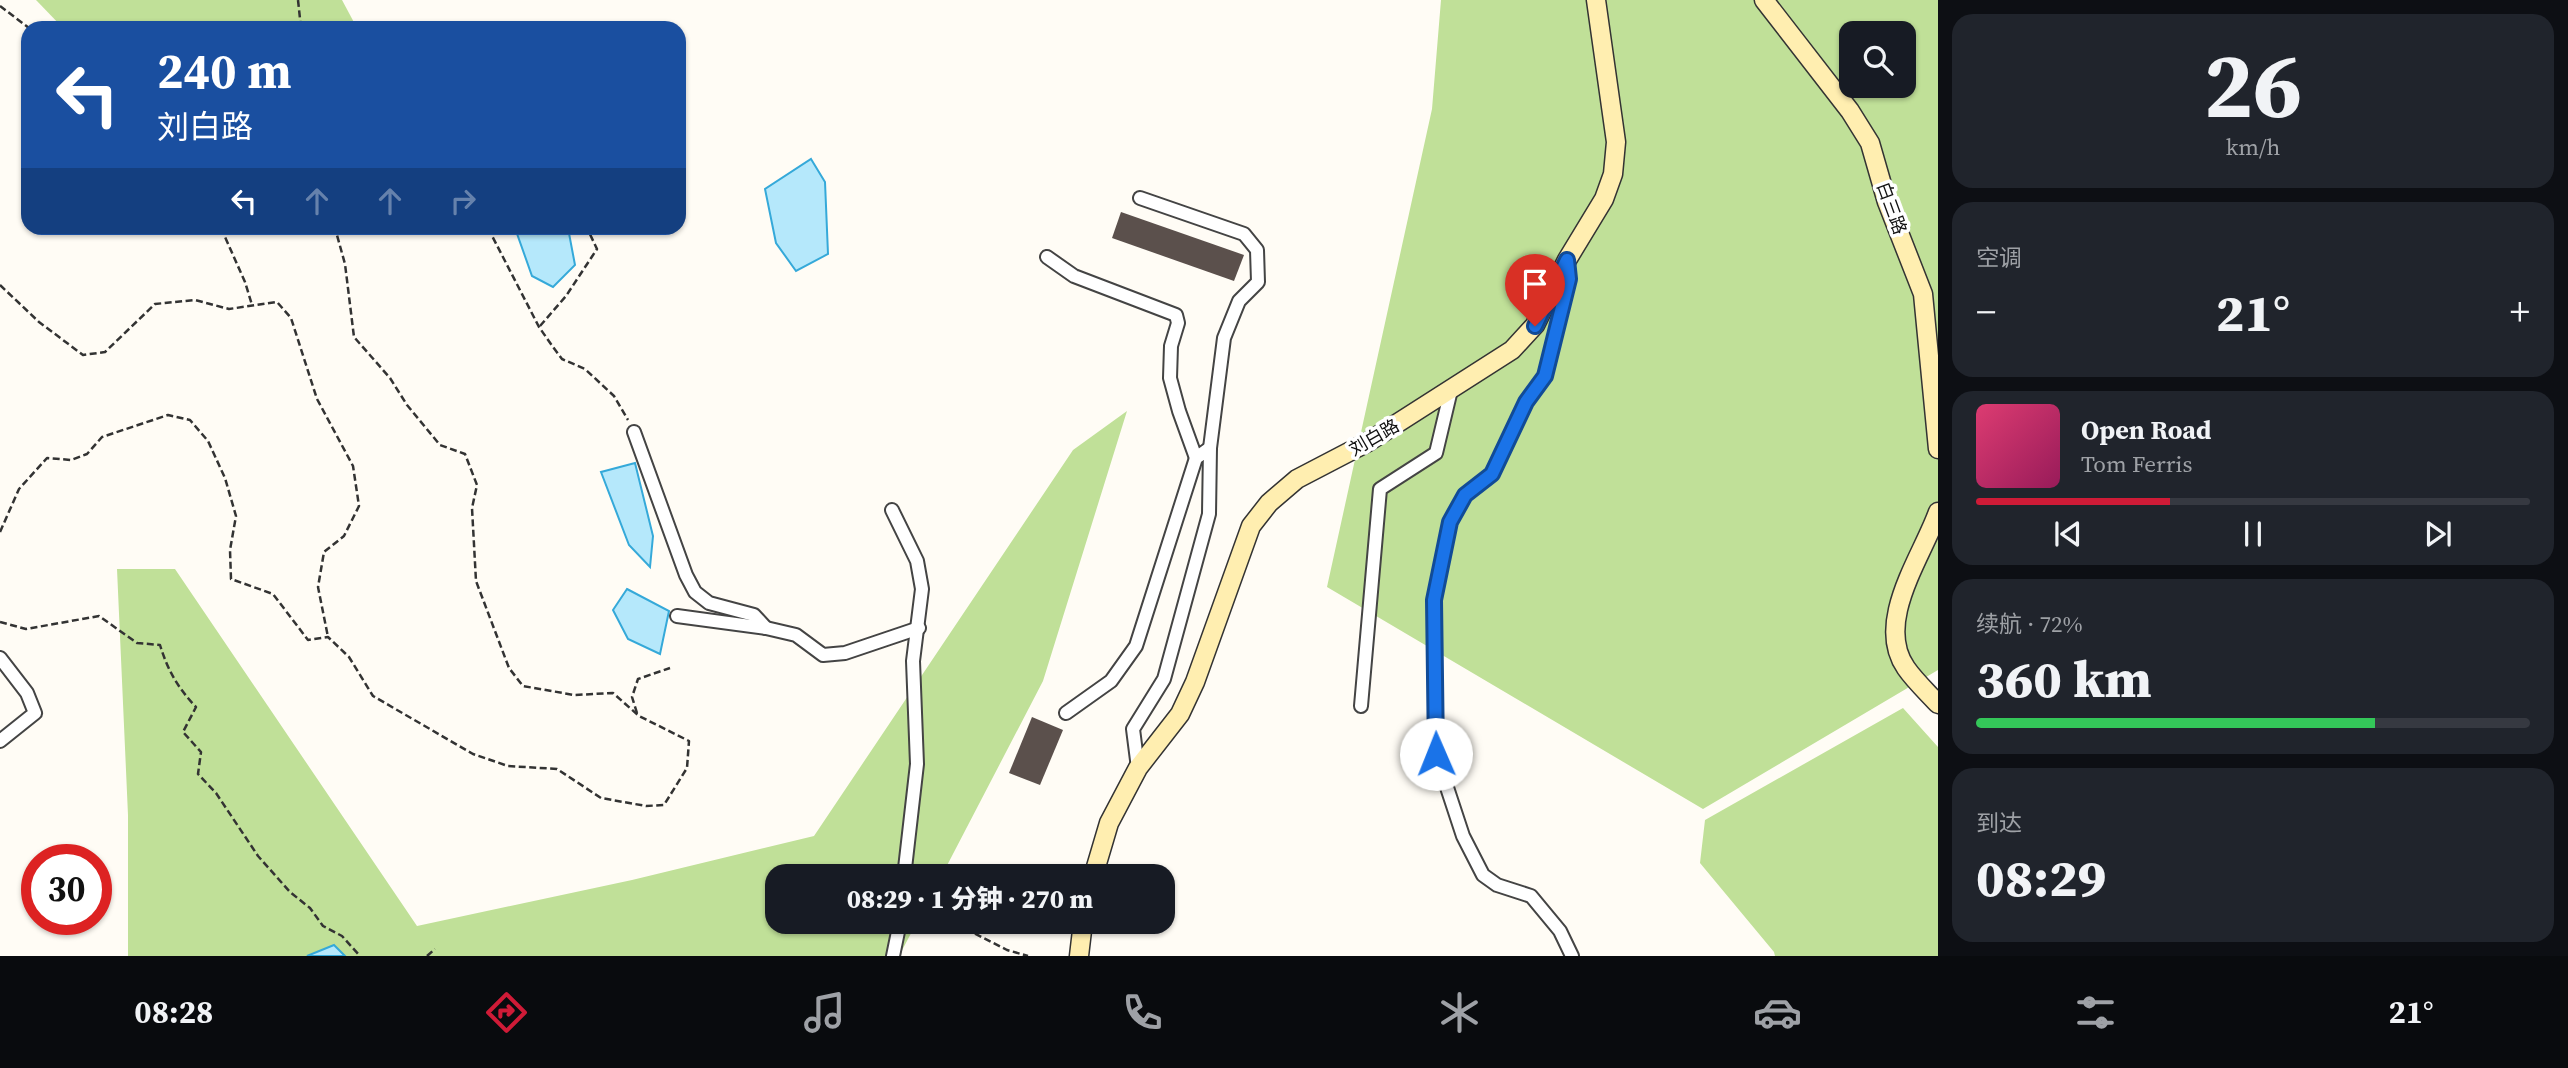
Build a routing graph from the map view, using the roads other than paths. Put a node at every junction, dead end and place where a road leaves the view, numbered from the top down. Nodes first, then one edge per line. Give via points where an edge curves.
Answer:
1 (1596, 0) edge
2 (1764, 0) edge
3 (1140, 198) dead end
4 (1047, 257) dead end
5 (1567, 260) junction
6 (1451, 390) junction
7 (634, 432) road end
8 (1210, 448) junction
9 (1938, 449) edge
10 (1196, 458) junction
11 (892, 510) dead end
12 (1938, 512) edge
13 (677, 616) dead end
14 (766, 628) junction
15 (919, 628) junction
16 (0, 658) edge
17 (1938, 704) edge
18 (1361, 706) dead end
19 (1066, 713) dead end
20 (0, 741) edge
21 (1138, 768) junction
22 (905, 864) edge
23 (1097, 864) edge
24 (898, 934) edge
25 (1082, 934) edge
26 (893, 956) edge
27 (1079, 956) edge
28 (1572, 956) edge

1 - 5 street, 刘白路 via 1616,142 1613,174 1604,199
2 - 9 street, 白三路 via 1870,143 1923,294
3 - 8 street via 1244,234 1257,250 1258,282 1239,301 1224,338
4 - 10 street via 1074,276 1175,315 1178,323 1171,346 1170,378
5 - 6 street, 刘白路 via 1535,326 1512,350
5 - 28 street via 1569,279 1545,376 1526,402 1492,474 1465,495 1450,522 1434,600 1436,754 1463,836 1483,875 1497,885 1531,896 1560,931
6 - 18 street via 1436,453 1380,489
6 - 21 street, 刘白路 via 1297,479 1269,503 1251,526 1180,714
7 - 14 street via 695,592 709,603 754,615
8 - 10 street
8 - 21 street via 1209,514 1164,679 1133,729
10 - 19 street via 1136,646 1111,681
11 - 15 street via 917,561 922,589
12 - 17 street via 1899,597 1896,645 1905,667
13 - 14 street
14 - 15 street via 796,635 823,654 845,653
15 - 22 street via 913,662 917,764
16 - 20 street via 27,692 35,713
21 - 23 street, 刘白路 via 1109,823
24 - 26 street
25 - 27 street

